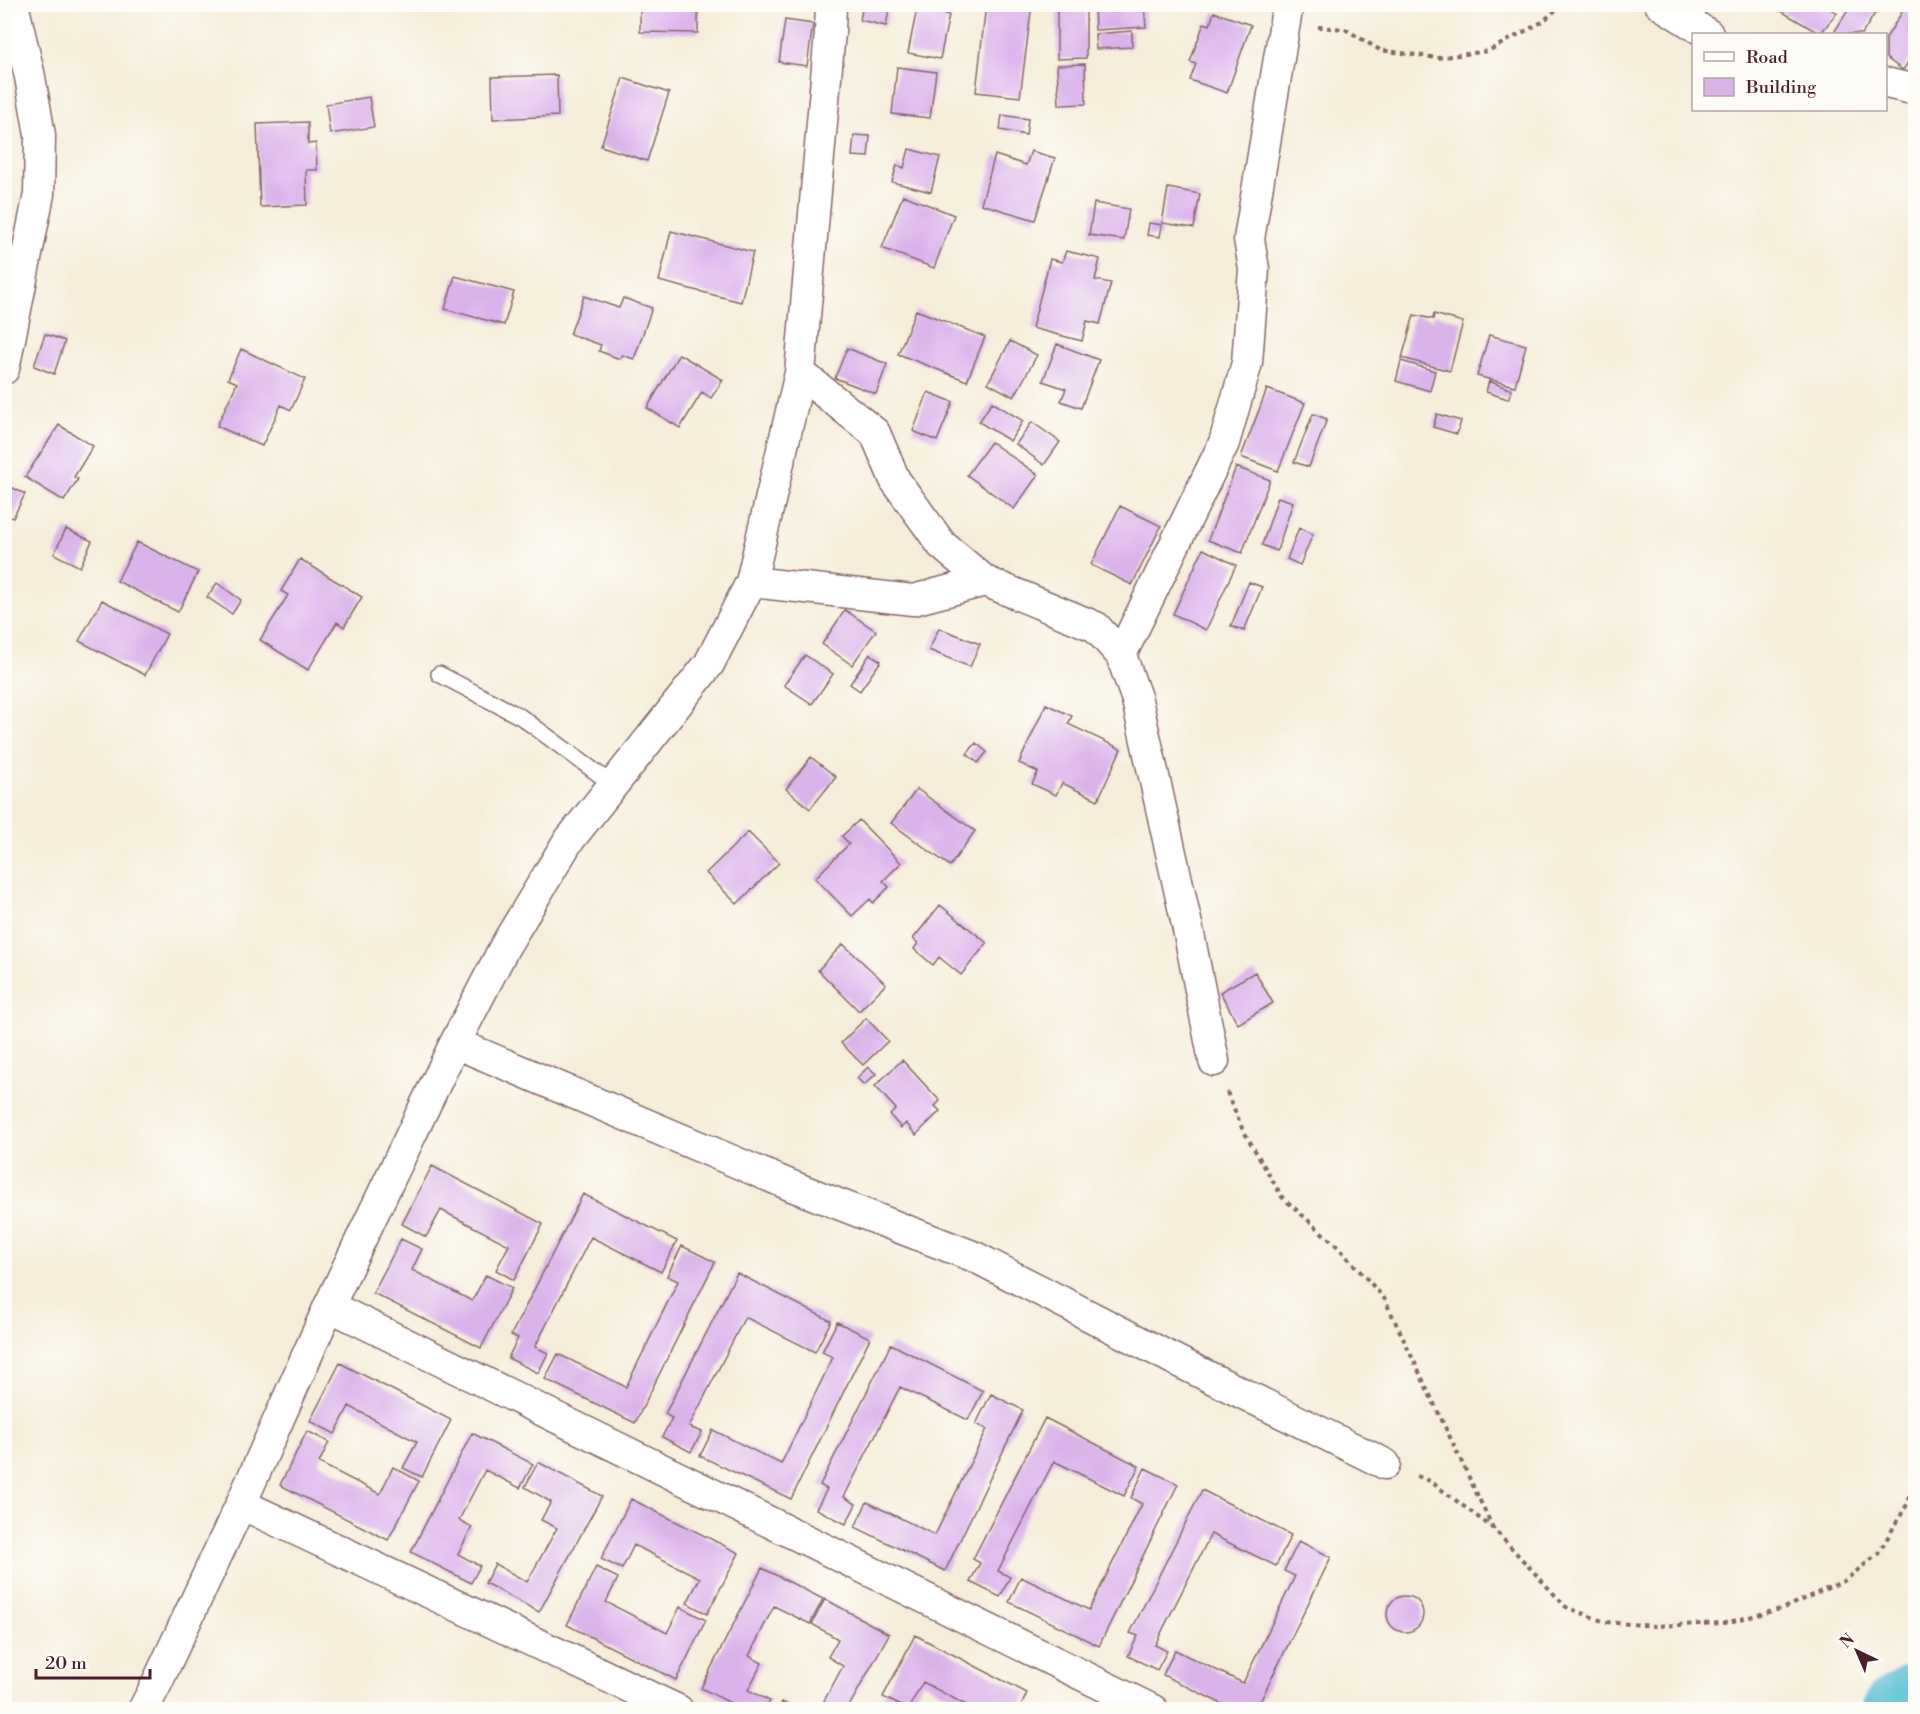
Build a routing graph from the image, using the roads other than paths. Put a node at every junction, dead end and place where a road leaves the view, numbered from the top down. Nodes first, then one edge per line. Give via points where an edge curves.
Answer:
1 (13, 4) edge
2 (831, 4) edge
3 (1660, 4) edge
4 (1287, 14) edge
5 (1706, 33) edge
6 (1887, 83) edge
7 (1916, 90) edge
8 (4, 369) edge
9 (800, 373) junction
10 (985, 581) junction
11 (751, 582) junction
12 (1121, 655) junction
13 (439, 674) dead end
14 (612, 784) junction
15 (455, 1043) junction
16 (1214, 1061) road end
17 (329, 1306) junction
18 (1385, 1464) road end
19 (241, 1504) junction
20 (143, 1710) edge
21 (678, 1710) edge
22 (1153, 1710) edge

1 - 8 street via 40,135 39,194
2 - 9 street
3 - 5 street
4 - 12 street via 1249,239 1254,268 1247,363 1224,443
6 - 7 street
9 - 10 street via 875,433 895,480 942,545
9 - 11 street
10 - 11 street via 913,600
10 - 12 street via 1096,627
11 - 14 street via 709,664
12 - 16 street via 1137,700
13 - 14 lane via 521,717
14 - 15 street via 556,861 505,946
15 - 17 street
15 - 18 street via 792,1186 975,1257
17 - 19 street
17 - 22 street
19 - 20 street
19 - 21 street

